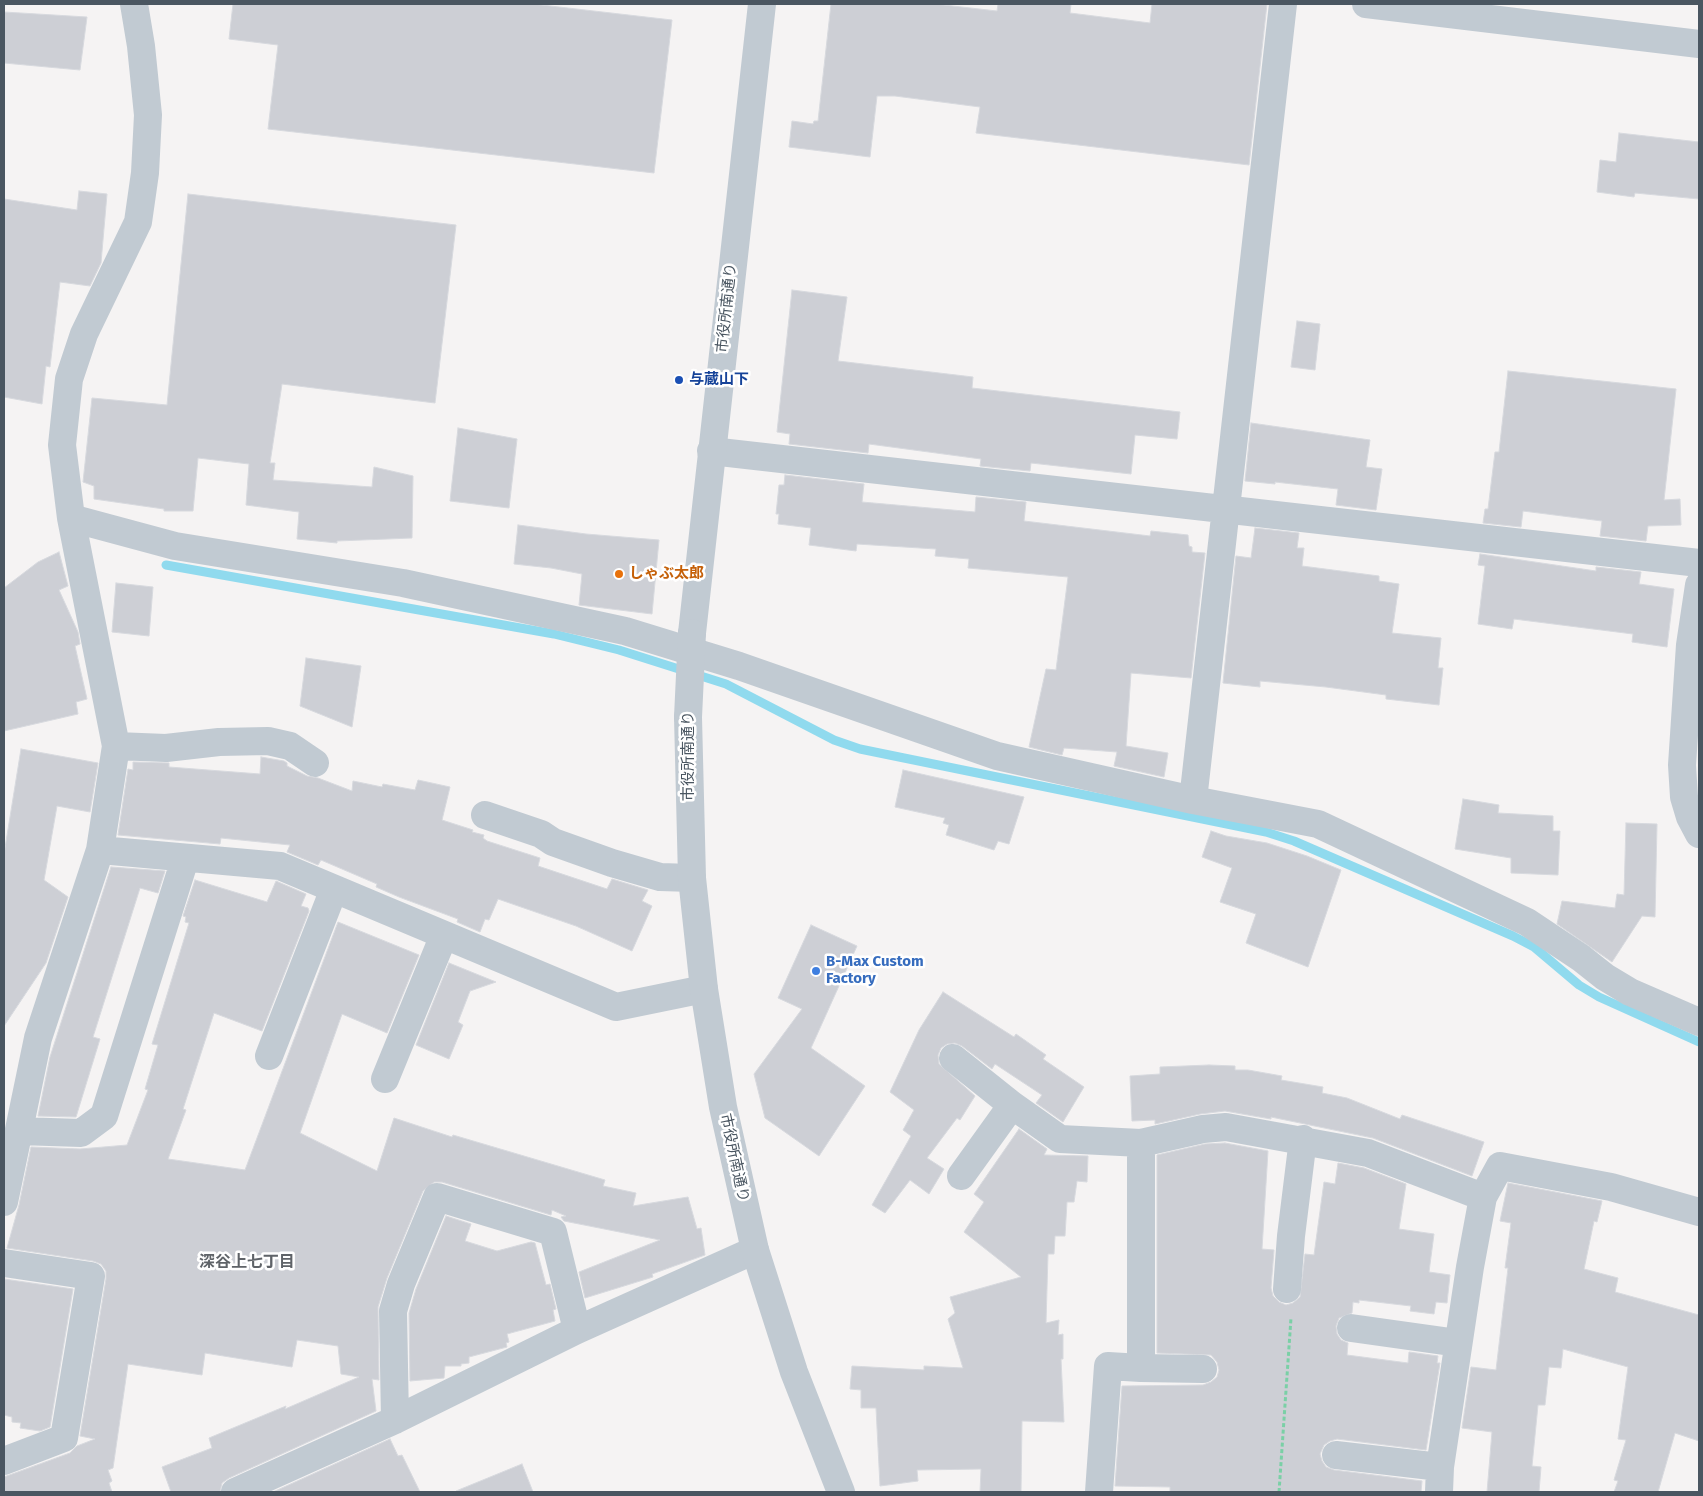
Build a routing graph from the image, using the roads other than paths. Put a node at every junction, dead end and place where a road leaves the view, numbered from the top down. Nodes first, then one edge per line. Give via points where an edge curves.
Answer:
1 (134, 4) edge
2 (762, 4) edge
3 (1283, 4) edge
4 (1366, 4) edge
5 (1699, 44) edge
6 (711, 451) junction
7 (1226, 509) junction
8 (71, 518) junction
9 (1699, 563) edge
10 (1699, 585) edge
11 (116, 746) junction
12 (315, 763) dead end
13 (1193, 800) junction
14 (485, 815) dead end
15 (1699, 834) edge
16 (100, 850) junction
17 (185, 859) junction
18 (692, 878) junction
19 (334, 889) junction
20 (444, 936) junction
21 (704, 989) junction
22 (1699, 1022) edge
23 (269, 1056) dead end
24 (953, 1058) dead end
25 (385, 1079) dead end
26 (1012, 1106) junction
27 (19, 1131) junction
28 (1303, 1139) junction
29 (1141, 1143) junction
30 (961, 1176) dead end
31 (1483, 1197) junction
32 (4, 1202) edge
33 (1699, 1212) edge
34 (754, 1250) junction
35 (4, 1263) edge
36 (1288, 1289) road end
37 (1352, 1328) dead end
38 (577, 1330) junction
39 (1458, 1343) junction
40 (1141, 1368) junction
41 (1203, 1369) dead end
42 (395, 1420) junction
43 (1336, 1455) dead end
44 (4, 1462) edge
45 (1440, 1480) edge
46 (235, 1492) edge
47 (841, 1492) edge
48 (1098, 1492) edge

1 - 8 street via 148,115 145,172 138,222 84,334 69,379 62,445
2 - 6 street, 市役所南通り
3 - 7 street
4 - 5 street
6 - 7 street
6 - 18 street, 市役所南通り, bridge via 692,633 688,717
7 - 9 street
7 - 13 street
8 - 11 street
8 - 13 street via 175,546 403,583 625,631 739,666 997,756
10 - 15 street via 1690,645 1682,766 1684,797
11 - 12 street via 166,748 268,741 290,746
11 - 16 street
13 - 22 street via 1318,824 1527,922 1630,992
14 - 18 street via 612,863 660,877
16 - 17 street
16 - 27 street via 38,1038
17 - 19 street via 280,866
17 - 27 street via 104,1116 81,1132
18 - 21 street, 市役所南通り
19 - 20 street
19 - 23 street
20 - 21 street via 616,1006
20 - 25 street
21 - 34 street, 市役所南通り via 723,1107
24 - 26 street
26 - 29 street via 1060,1139
26 - 30 street
27 - 32 street
28 - 29 street via 1226,1127
28 - 31 street via 1368,1153
28 - 36 street
29 - 40 street
31 - 33 street via 1500,1166 1611,1187
31 - 39 street
34 - 38 street
34 - 47 street, 市役所南通り via 794,1372
35 - 44 street via 91,1276 64,1438
37 - 39 street
38 - 42 street
38 - 42 street via 554,1232 437,1197 393,1311
39 - 45 street
40 - 41 street
40 - 48 street via 1108,1366
42 - 46 street
43 - 45 street

